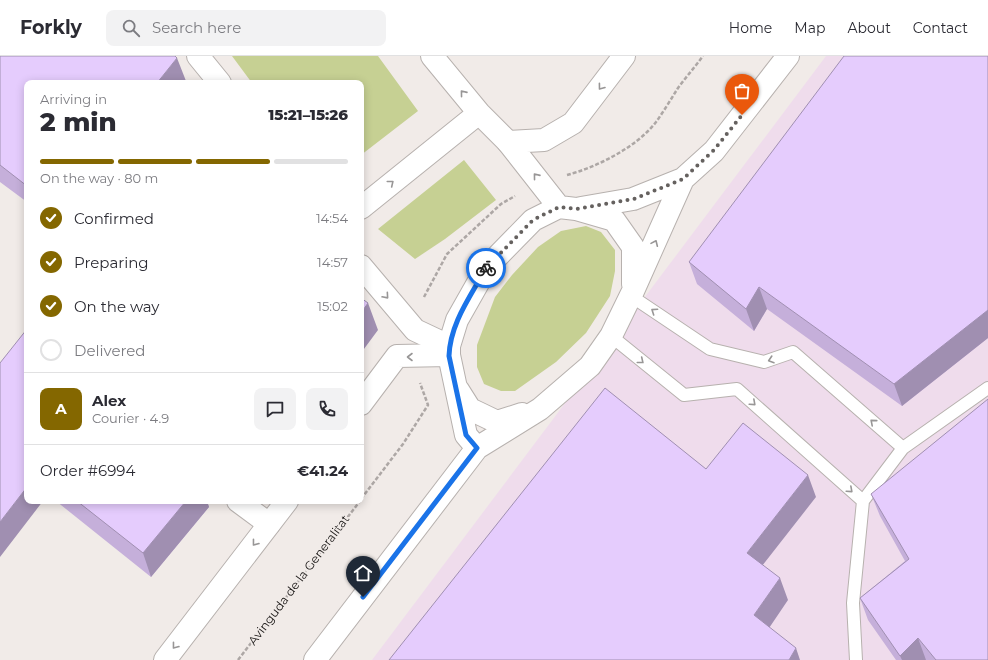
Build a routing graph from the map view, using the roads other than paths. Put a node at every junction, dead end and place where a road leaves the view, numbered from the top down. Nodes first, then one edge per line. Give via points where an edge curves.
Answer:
1 (198, 56) edge
2 (432, 56) edge
3 (624, 56) edge
4 (788, 56) edge
5 (216, 80) edge
6 (479, 113) junction
7 (508, 142) junction
8 (683, 179) junction
9 (364, 206) edge
10 (568, 208) junction
11 (364, 270) edge
12 (632, 293) junction
13 (611, 336) junction
14 (449, 351) junction
15 (456, 388) junction
16 (988, 388) edge
17 (364, 400) edge
18 (540, 409) junction
19 (477, 448) junction
20 (903, 448) junction
21 (863, 501) junction
22 (242, 504) edge
23 (285, 504) edge
24 (269, 524) junction
25 (164, 660) edge
26 (315, 660) edge
27 (856, 660) edge

1 - 5 street
6 -> 2 street
3 -> 7 street via 573,123 544,140
4 - 8 street via 714,150
6 - 7 street
9 -> 6 street
10 -> 7 street via 540,181
8 - 10 street via 634,199
12 -> 8 street
10 - 12 street via 614,220 633,247
10 - 14 street via 533,220 487,267 457,320
11 -> 14 street via 415,330
12 - 13 street
20 -> 12 lane via 793,352 764,362 710,349
13 - 18 street via 590,366
13 -> 21 lane via 684,395 737,389
14 - 15 street
14 -> 17 street via 398,356
15 - 18 street via 470,409 497,422
15 - 19 street via 466,435
16 - 20 lane
18 - 19 street
19 - 26 street
20 - 21 lane
21 - 27 lane via 853,603
22 - 24 street
23 - 24 street
24 -> 25 street

